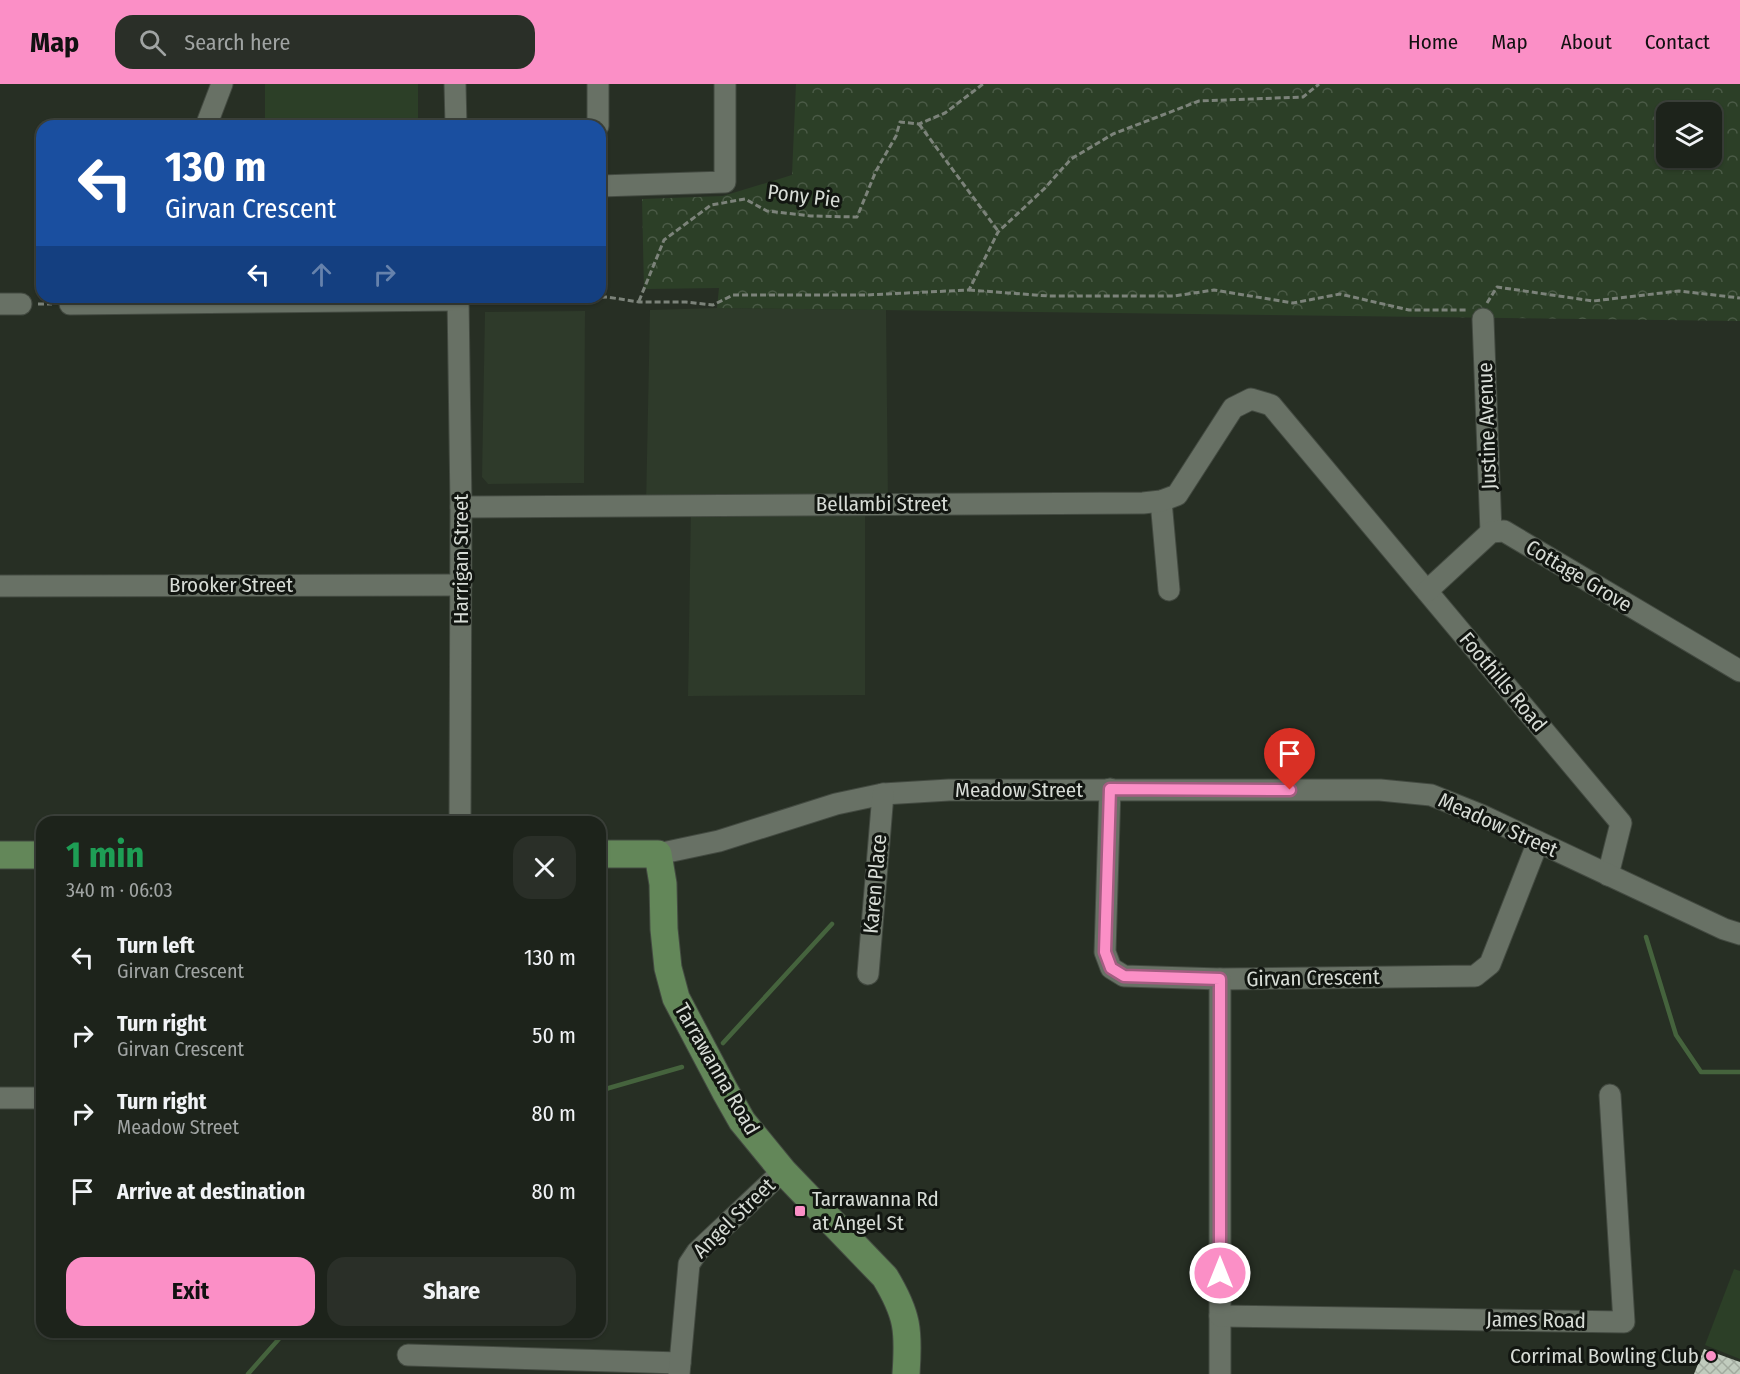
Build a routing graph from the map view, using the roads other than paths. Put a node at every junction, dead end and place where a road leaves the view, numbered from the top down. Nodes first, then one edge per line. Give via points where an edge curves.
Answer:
1 (222, 84) edge
2 (455, 84) edge
3 (598, 84) edge
4 (725, 84) edge
5 (208, 120) edge
6 (456, 120) edge
7 (598, 120) edge
8 (606, 186) edge
9 (82, 303) edge
10 (458, 303) edge
11 (0, 304) edge
12 (21, 304) road end
13 (70, 304) road end
14 (1479, 313) road end
15 (1161, 501) junction
16 (461, 507) junction
17 (1491, 532) junction
18 (461, 585) junction
19 (0, 586) edge
20 (1169, 590) dead end
21 (1427, 591) junction
22 (1740, 671) edge
23 (1110, 789) junction
24 (883, 794) junction
25 (460, 816) edge
26 (1538, 842) junction
27 (606, 854) edge
28 (658, 854) junction
29 (0, 855) edge
30 (36, 855) edge
31 (1608, 875) junction
32 (1740, 934) edge
33 (868, 974) dead end
34 (1220, 979) junction
35 (1610, 1095) dead end
36 (0, 1098) edge
37 (36, 1098) edge
38 (783, 1171) junction
39 (1220, 1316) junction
40 (408, 1355) dead end
41 (680, 1369) edge
42 (906, 1374) edge
43 (1220, 1374) edge

1 - 5 street
2 - 6 street
3 - 7 street
4 - 8 street via 725,182
9 - 13 street
10 - 16 street, Harrigan Street
11 - 12 street
14 - 17 street, Justine Avenue
15 - 16 street, Bellambi Street
15 - 20 street
15 - 21 street, Foothills Road via 1177,495 1233,408 1251,399 1271,405
16 - 18 street, Harrigan Street
17 - 21 street
17 - 22 street, Cottage Grove via 1504,531
18 - 19 street, Brooker Street
18 - 25 street, Harrigan Street
21 - 31 street, Foothills Road via 1621,823
23 - 24 street, Meadow Street
23 - 26 street, Meadow Street via 1380,790 1431,795
23 - 34 street, Girvan Crescent via 1105,952 1111,968 1124,976
24 - 28 street, Meadow Street via 836,804 719,841
24 - 33 street, Karen Place
26 - 31 street, Meadow Street
26 - 34 street, Girvan Crescent via 1490,964 1475,976
27 - 28 main road, Meadow Street
28 - 38 main road, Tarrawanna Road via 663,929 676,998 742,1121
29 - 30 main road
31 - 32 street
34 - 39 street
35 - 39 street, James Road via 1624,1322
36 - 37 street
38 - 41 street, Angel Street via 696,1252 689,1264
38 - 42 main road, Tarrawanna Road via 885,1277 907,1329
39 - 43 street
40 - 41 street

